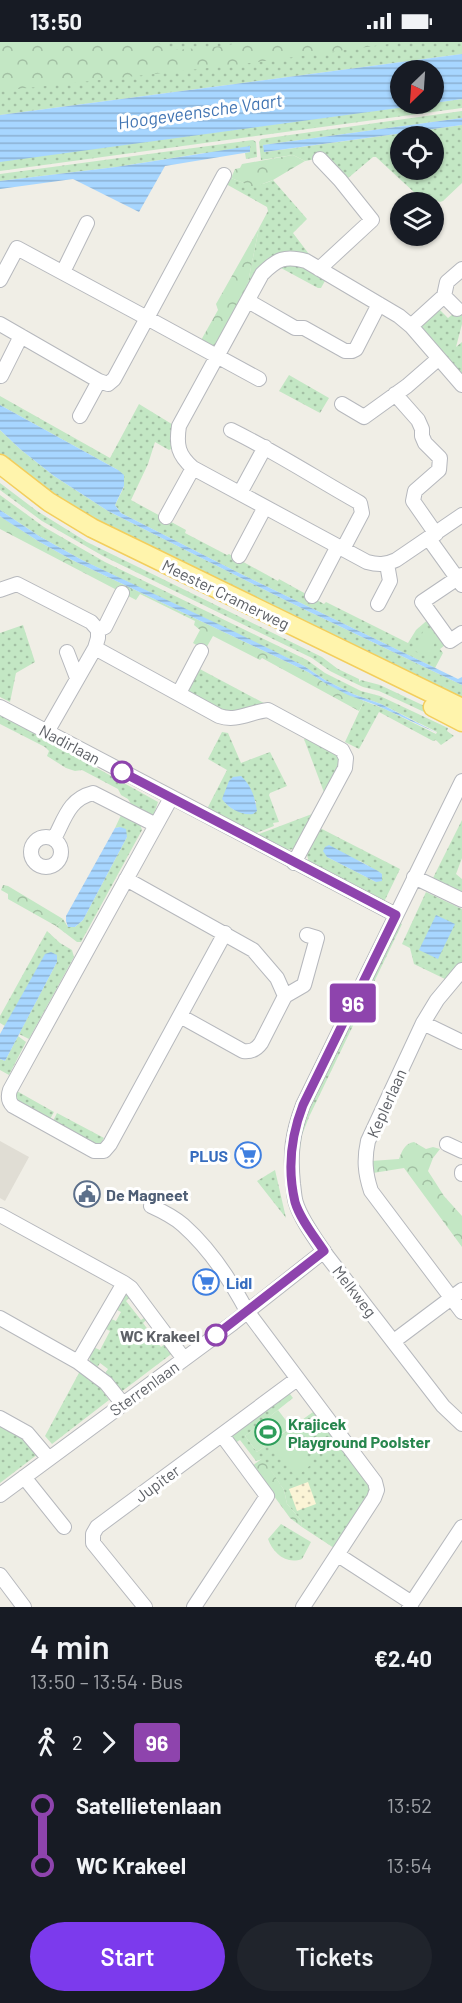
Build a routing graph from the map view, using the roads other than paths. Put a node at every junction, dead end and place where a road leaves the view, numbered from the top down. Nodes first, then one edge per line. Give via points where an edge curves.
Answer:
1 (320, 159) dead end
2 (224, 175) dead end
3 (87, 224) dead end
4 (319, 269) junction
5 (462, 269) edge
6 (63, 272) junction
7 (0, 279) edge
8 (444, 296) junction
9 (248, 301) junction
10 (379, 304) junction
11 (457, 309) dead end
12 (147, 318) junction
13 (0, 324) edge
14 (411, 326) junction
15 (21, 336) junction
16 (217, 357) junction
17 (438, 359) junction
18 (1, 376) edge
19 (259, 379) dead end
20 (99, 381) junction
21 (462, 385) edge
22 (395, 394) junction
23 (342, 404) dead end
24 (80, 416) dead end
25 (231, 430) dead end
26 (265, 447) junction
27 (0, 464) edge
28 (193, 468) junction
29 (0, 478) edge
30 (240, 493) junction
31 (266, 507) junction
32 (462, 515) edge
33 (166, 517) dead end
34 (433, 537) junction
35 (340, 547) junction
36 (238, 556) dead end
37 (387, 564) junction
38 (460, 580) edge
39 (0, 590) edge
40 (122, 593) dead end
41 (312, 596) dead end
42 (378, 604) dead end
43 (98, 630) junction
44 (462, 633) edge
45 (95, 648) junction
46 (201, 651) dead end
47 (67, 652) dead end
48 (77, 678) junction
49 (179, 693) junction
50 (0, 707) edge
51 (462, 708) edge
52 (462, 722) edge
53 (47, 732) junction
54 (462, 781) edge
55 (171, 798) junction
56 (156, 825) junction
57 (54, 839) dead end
58 (294, 863) junction
59 (414, 878) junction
60 (126, 879) junction
61 (462, 900) edge
62 (396, 915) junction
63 (225, 933) junction
64 (307, 935) dead end
65 (462, 970) edge
66 (285, 996) junction
67 (180, 1016) junction
68 (423, 1023) junction
69 (462, 1042) edge
70 (447, 1144) dead end
71 (462, 1151) edge
72 (151, 1206) dead end
73 (0, 1215) edge
74 (324, 1251) junction
75 (124, 1283) junction
76 (457, 1294) edge
77 (247, 1311) junction
78 (462, 1312) edge
79 (0, 1318) edge
80 (394, 1341) junction
81 (184, 1359) junction
82 (78, 1362) junction
83 (297, 1379) junction
84 (123, 1404) junction
85 (0, 1418) edge
86 (462, 1424) edge
87 (222, 1435) junction
88 (49, 1459) junction
89 (24, 1477) junction
90 (0, 1495) edge
91 (63, 1527) dead end
92 (462, 1527) edge
93 (338, 1555) junction
94 (0, 1575) edge
95 (411, 1605) edge
96 (24, 1607) edge
97 (145, 1607) edge
98 (194, 1607) edge
99 (303, 1607) edge

1 - 4 street via 372,220
2 - 12 street
3 - 6 street
4 - 9 street via 292,257 274,262 262,274
4 - 10 street
5 - 8 street via 447,282
6 - 7 street via 17,248
6 - 12 street
8 - 11 street
8 - 14 street
9 - 10 street via 345,351 356,349
9 - 16 street
10 - 14 street
12 - 16 street
12 - 20 street via 114,379 108,384
13 - 15 street
14 - 17 street
15 - 18 street
15 - 20 street
16 - 19 street
16 - 28 street via 178,426 179,452
17 - 21 street
17 - 22 street
20 - 24 street
22 - 23 street via 364,417
22 - 34 street via 418,420 425,443 440,458 439,470 415,491 413,501
25 - 26 street
26 - 30 street
26 - 35 street via 360,503 362,513
27 - 51 main road, Meester Cramerweg via 92,528
28 - 30 street
28 - 33 street
29 - 52 main road, Meester Cramerweg via 38,507 109,550
30 - 31 street
31 - 35 street
31 - 36 street
32 - 34 street
34 - 37 street
34 - 38 street
35 - 37 street via 367,562
35 - 41 street
37 - 42 street via 390,580
38 - 44 street via 422,602 450,641
39 - 43 street via 17,584 91,622
40 - 43 street via 105,627
43 - 45 street
45 - 48 street
45 - 49 street
46 - 49 street
47 - 48 street
48 - 53 street
49 - 58 street via 227,718 268,710 338,747 344,754 345,768
50 - 53 street, Nadirlaan
53 - 55 street, Nadirlaan
54 - 59 street, Melkweg
55 - 56 street
55 - 58 street, Nadirlaan
56 - 57 street via 93,793 74,801
56 - 60 street
58 - 62 street, Nadirlaan
59 - 61 street
59 - 62 street, Melkweg
60 - 63 street
60 - 67 street via 9,1094 10,1103 94,1150 104,1151
62 - 74 street, Melkweg via 295,1125 291,1166 296,1203
63 - 66 street via 253,950 277,978
63 - 67 street
64 - 66 street via 317,938 304,986
65 - 68 street, Keplerlaan
66 - 67 street via 261,1043 249,1052
68 - 69 street
68 - 76 street, Keplerlaan via 368,1141 366,1175 371,1191
70 - 71 street
72 - 77 street via 182,1225 204,1247
73 - 75 street
74 - 77 street, Sterrenlaan
74 - 80 street, Melkweg
75 - 81 street
75 - 82 street
76 - 78 street, Keplerlaan
76 - 80 street
77 - 81 street, Sterrenlaan
77 - 83 street
79 - 82 street
80 - 86 street, Melkweg via 442,1406
81 - 84 street, Sterrenlaan
82 - 84 street via 106,1383
83 - 87 street, Jupiter
83 - 93 street via 375,1482 377,1490
84 - 88 street, Sterrenlaan
85 - 88 street via 27,1433
87 - 97 street, Jupiter via 97,1527 93,1534 93,1543
87 - 98 street via 267,1496
88 - 89 street, Sterrenlaan
89 - 90 street, Sterrenlaan
89 - 91 street
92 - 95 street
93 - 95 street
93 - 99 street
94 - 96 street

